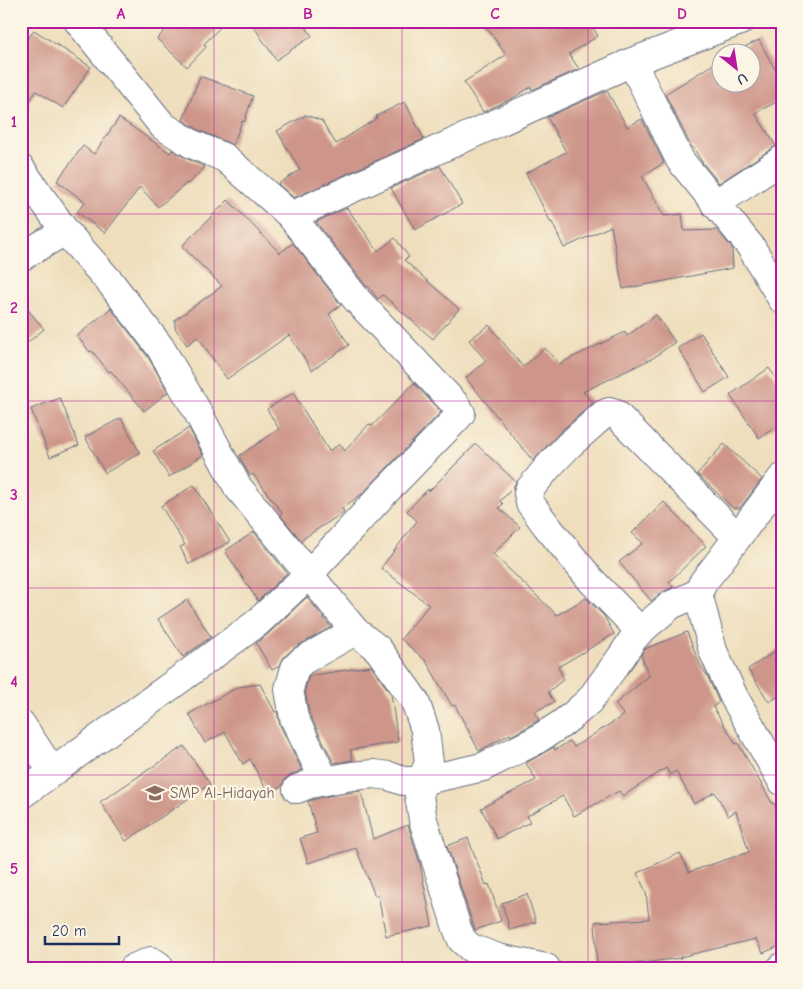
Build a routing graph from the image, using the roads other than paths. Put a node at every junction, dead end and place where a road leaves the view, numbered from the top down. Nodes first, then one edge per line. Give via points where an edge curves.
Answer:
1 (78, 21) edge
2 (740, 21) edge
3 (632, 62) junction
4 (782, 160) edge
5 (21, 169) edge
6 (715, 204) junction
7 (290, 216) junction
8 (65, 232) junction
9 (21, 257) edge
10 (782, 299) edge
11 (782, 478) edge
12 (737, 537) junction
13 (309, 574) junction
14 (698, 594) junction
15 (640, 630) junction
16 (354, 631) junction
17 (21, 724) edge
18 (52, 771) junction
19 (325, 781) junction
20 (421, 781) junction
21 (782, 781) edge
22 (297, 789) dead end
23 (21, 795) edge
24 (134, 968) edge
25 (160, 968) edge
26 (546, 968) edge

1 - 7 street via 163,126 192,144 225,158
2 - 3 street
3 - 6 street via 680,160
3 - 7 street
4 - 6 street
5 - 8 street
6 - 10 street via 751,247
7 - 13 street via 358,300 461,413
8 - 9 street
8 - 13 street via 110,282 160,347 237,486
11 - 12 street
12 - 14 street
12 - 15 street via 616,414 604,414 569,445 529,490 530,503 591,580
13 - 16 street
13 - 18 street via 257,623
14 - 15 street via 671,605
14 - 21 street via 713,651 734,697
15 - 20 street via 588,701 560,726 483,767
16 - 19 street via 302,661 295,668 289,689 294,718
16 - 20 street via 378,649 415,702 425,730 429,762
17 - 18 street
18 - 23 street
19 - 20 street via 374,774 403,781
19 - 22 street
20 - 26 street via 419,796 423,820 462,940 471,948 498,958
24 - 25 street via 151,961

